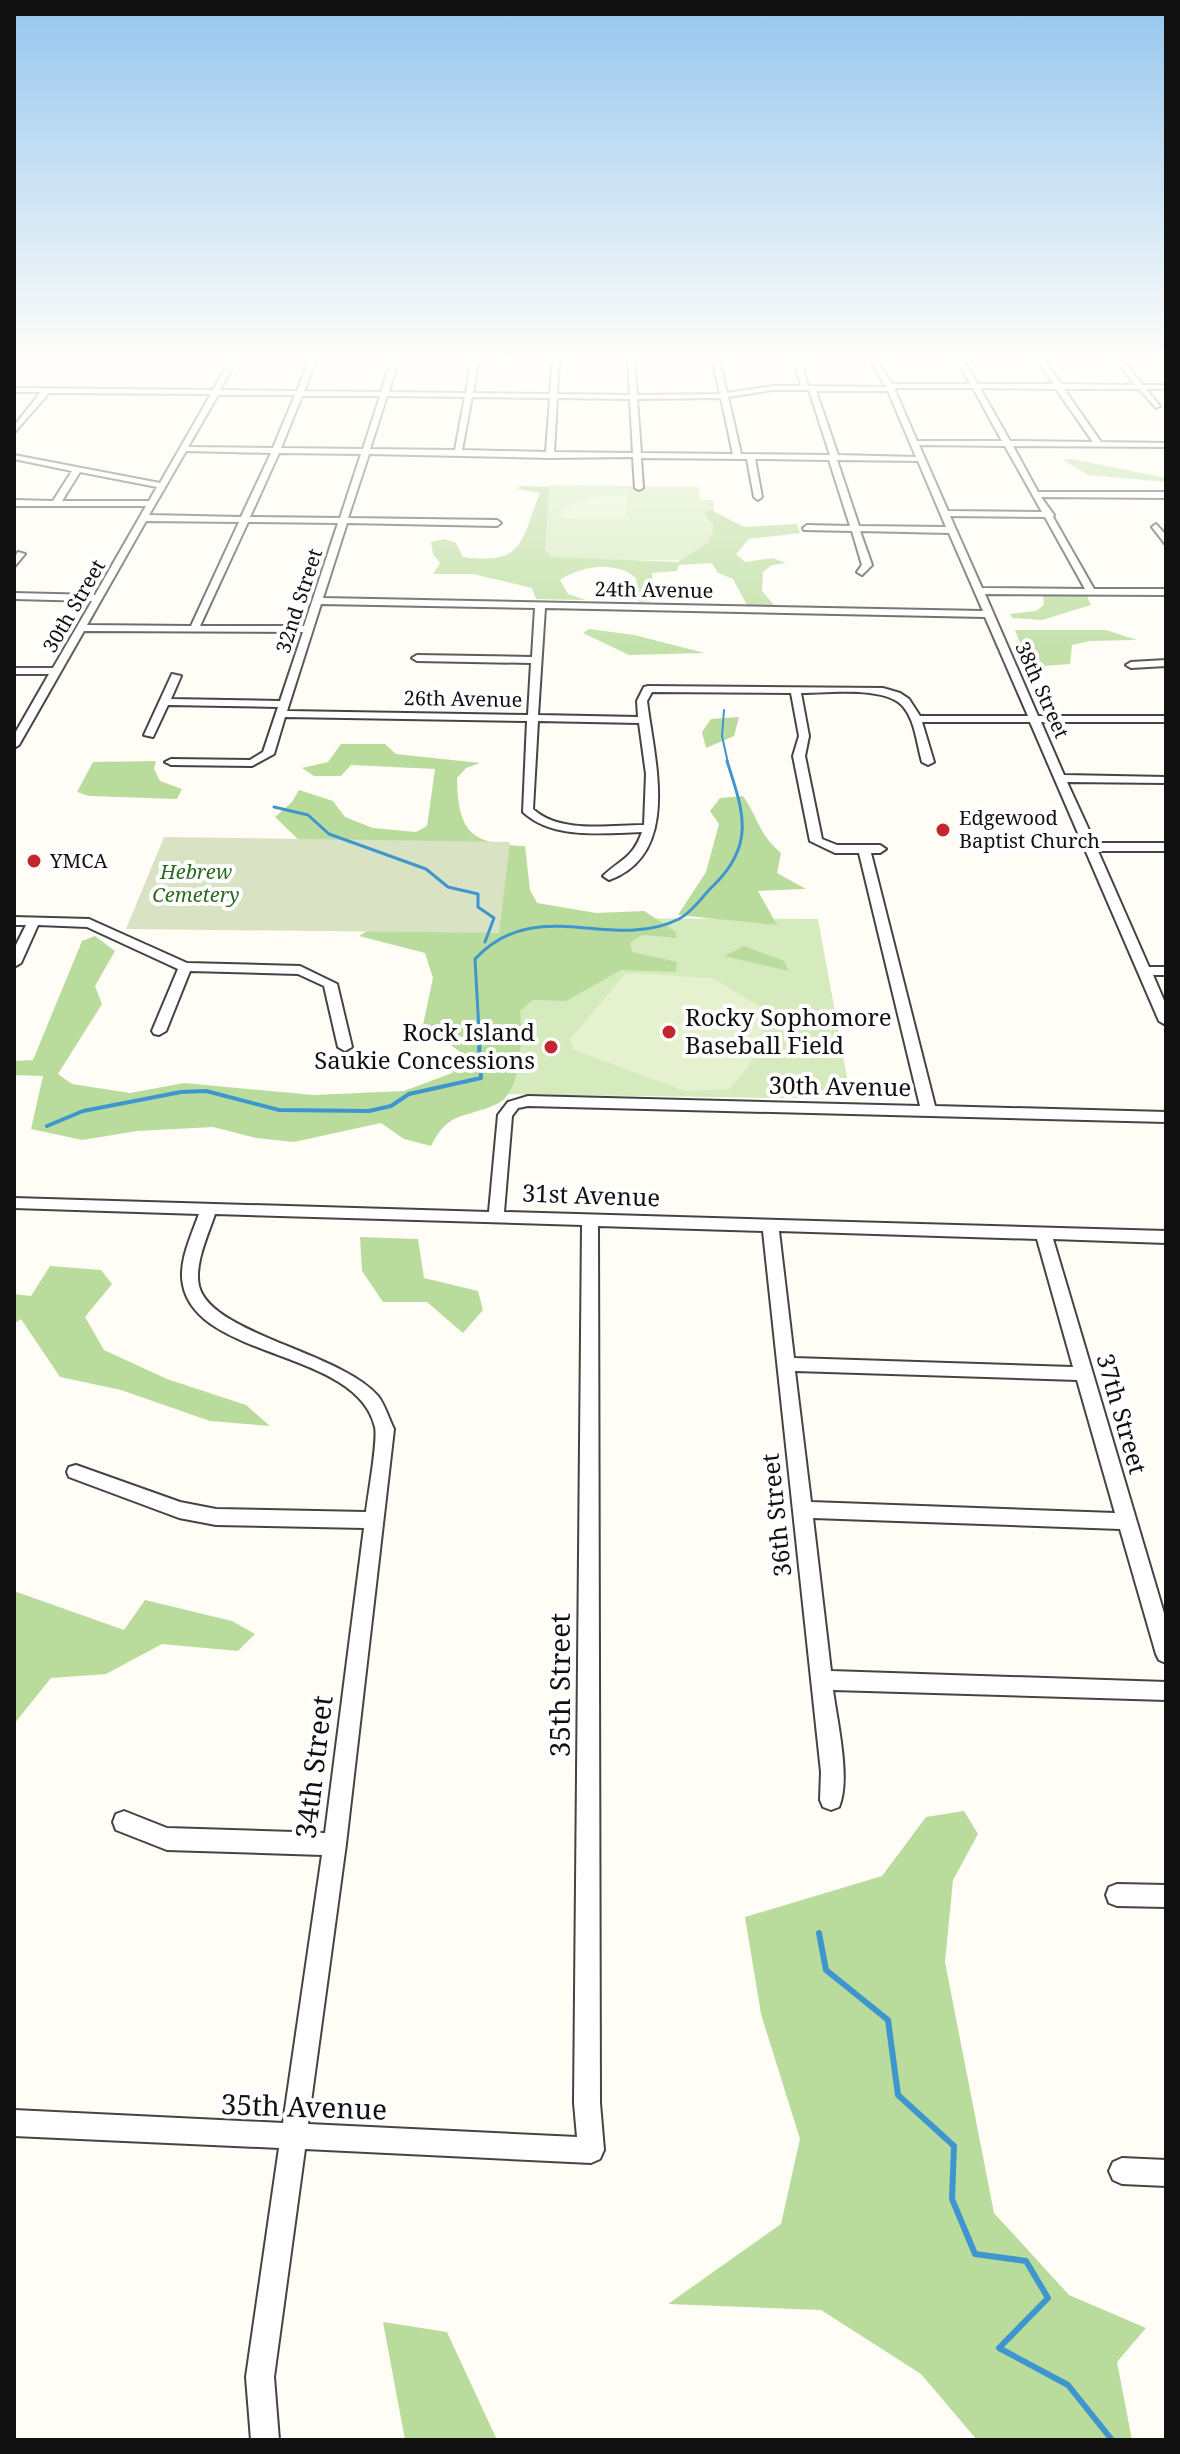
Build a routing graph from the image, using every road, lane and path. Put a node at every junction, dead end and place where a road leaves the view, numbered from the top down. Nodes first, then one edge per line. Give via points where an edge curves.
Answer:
1 (75, 473) edge
2 (91, 473) edge
3 (170, 473) edge
4 (266, 473) edge
5 (359, 473) edge
6 (638, 473) edge
7 (754, 473) edge
8 (838, 473) edge
9 (927, 473) edge
10 (1025, 473) edge
11 (163, 486) junction
12 (639, 488) dead end
13 (1038, 494) junction
14 (1166, 495) edge
15 (758, 497) dead end
16 (14, 503) edge
17 (56, 503) junction
18 (152, 504) junction
19 (944, 513) junction
20 (1050, 515) junction
21 (144, 518) junction
22 (244, 519) junction
23 (344, 520) junction
24 (497, 523) dead end
25 (1156, 527) dead end
26 (807, 528) dead end
27 (855, 528) junction
28 (952, 530) junction
29 (1166, 542) edge
30 (21, 554) dead end
31 (14, 564) edge
32 (862, 572) dead end
33 (979, 591) junction
34 (1091, 592) junction
35 (1166, 592) edge
36 (14, 596) edge
37 (99, 598) junction
38 (318, 601) junction
39 (540, 605) junction
40 (989, 614) junction
41 (82, 628) junction
42 (194, 629) junction
43 (309, 629) junction
44 (417, 658) dead end
45 (537, 660) junction
46 (1166, 663) edge
47 (1131, 665) dead end
48 (14, 671) edge
49 (57, 671) junction
50 (176, 676) dead end
51 (795, 689) junction
52 (165, 702) junction
53 (283, 709) junction
54 (533, 718) junction
55 (914, 719) junction
56 (1034, 719) junction
57 (1166, 719) edge
58 (643, 720) junction
59 (149, 735) dead end
60 (14, 745) edge
61 (171, 762) dead end
62 (928, 762) dead end
63 (1060, 778) junction
64 (1166, 780) edge
65 (651, 828) junction
66 (1090, 847) junction
67 (1166, 847) edge
68 (864, 849) junction
69 (880, 849) dead end
70 (609, 876) dead end
71 (14, 921) edge
72 (34, 921) junction
73 (14, 963) edge
74 (185, 967) junction
75 (1144, 971) junction
76 (1166, 971) edge
77 (1166, 1021) edge
78 (159, 1031) dead end
79 (345, 1047) dead end
80 (929, 1111) junction
81 (1166, 1117) edge
82 (14, 1203) edge
83 (209, 1209) junction
84 (496, 1217) junction
85 (590, 1220) junction
86 (770, 1225) junction
87 (1043, 1233) junction
88 (1166, 1237) edge
89 (787, 1364) junction
90 (1084, 1374) junction
91 (76, 1472) dead end
92 (802, 1510) junction
93 (375, 1520) junction
94 (1127, 1521) junction
95 (1166, 1654) edge
96 (822, 1680) junction
97 (1166, 1691) edge
98 (831, 1800) dead end
99 (124, 1822) dead end
100 (335, 1844) junction
101 (1117, 1895) dead end
102 (1166, 1896) edge
103 (14, 2123) edge
104 (294, 2137) junction
105 (591, 2150) joint
106 (1122, 2171) dead end
107 (1166, 2173) edge
108 (265, 2440) edge

1 - 17 street
2 - 11 street
3 - 11 street, 30th Street
4 - 22 street
5 - 23 street, 32nd Street
6 - 12 street
7 - 15 street
8 - 27 street
9 - 19 street, 38th Street
10 - 13 street
11 - 18 street, 30th Street
13 - 14 street
13 - 20 street
16 - 17 street
17 - 18 street
18 - 21 street, 30th Street
19 - 20 street
19 - 28 street, 38th Street
20 - 34 street
21 - 22 street
21 - 37 street, 30th Street
22 - 23 street
22 - 42 street
23 - 24 street
23 - 38 street, 32nd Street
25 - 29 street
26 - 27 street
27 - 28 street
27 - 32 street via 867,565
28 - 33 street, 38th Street
30 - 31 street
33 - 34 street
33 - 40 street, 38th Street
34 - 35 street
36 - 37 street
37 - 41 street, 30th Street
38 - 39 street, 24th Avenue
38 - 43 street, 32nd Street
39 - 40 street, 24th Avenue
39 - 45 street
40 - 56 street, 38th Street
41 - 42 street
41 - 49 street, 30th Street
42 - 43 street
43 - 53 street, 32nd Street
44 - 45 street
45 - 54 street
46 - 47 street
48 - 49 street
49 - 60 street, 30th Street
50 - 52 street
51 - 55 street via 874,690 901,696
51 - 58 street via 648,689
51 - 68 street via 804,736 799,756 816,841 835,849
52 - 53 street, 26th Avenue
52 - 59 street
53 - 54 street, 26th Avenue
53 - 61 street, 32nd Street via 261,761
54 - 58 street, 26th Avenue
54 - 65 street via 527,804 534,818 555,826
55 - 56 street
55 - 62 street
56 - 57 street
56 - 63 street, 38th Street
58 - 65 street via 654,803
63 - 64 street
63 - 66 street, 38th Street
65 - 70 street via 627,869
66 - 67 street
66 - 75 street, 38th Street
68 - 69 street
68 - 80 street
71 - 72 street
72 - 73 street
72 - 74 street via 89,923
74 - 78 street
74 - 79 street via 300,970 316,975 330,984
75 - 76 street
75 - 77 street, 38th Street
80 - 81 street, 30th Avenue
80 - 84 street, 30th Avenue via 539,1100 513,1105 505,1115
82 - 83 street, 31st Avenue
83 - 84 street, 31st Avenue
83 - 93 street, 34th Street via 191,1274 200,1304 236,1329 353,1381 380,1411 385,1444
84 - 85 street, 31st Avenue
85 - 86 street, 31st Avenue
85 - 105 street, 35th Street
86 - 87 street, 31st Avenue
86 - 89 street, 36th Street
87 - 88 street, 31st Avenue
87 - 90 street, 37th Street
89 - 90 street
89 - 92 street, 36th Street
90 - 94 street, 37th Street
91 - 93 street via 179,1510 216,1517
92 - 94 street
92 - 96 street, 36th Street
93 - 100 street, 34th Street
94 - 95 street, 37th Street
96 - 97 street
96 - 98 street, 36th Street
99 - 100 street via 167,1839
100 - 104 street, 34th Street
101 - 102 street
103 - 104 street, 35th Avenue
104 - 105 street, 35th Avenue
104 - 108 street, 34th Street via 260,2377
106 - 107 street

